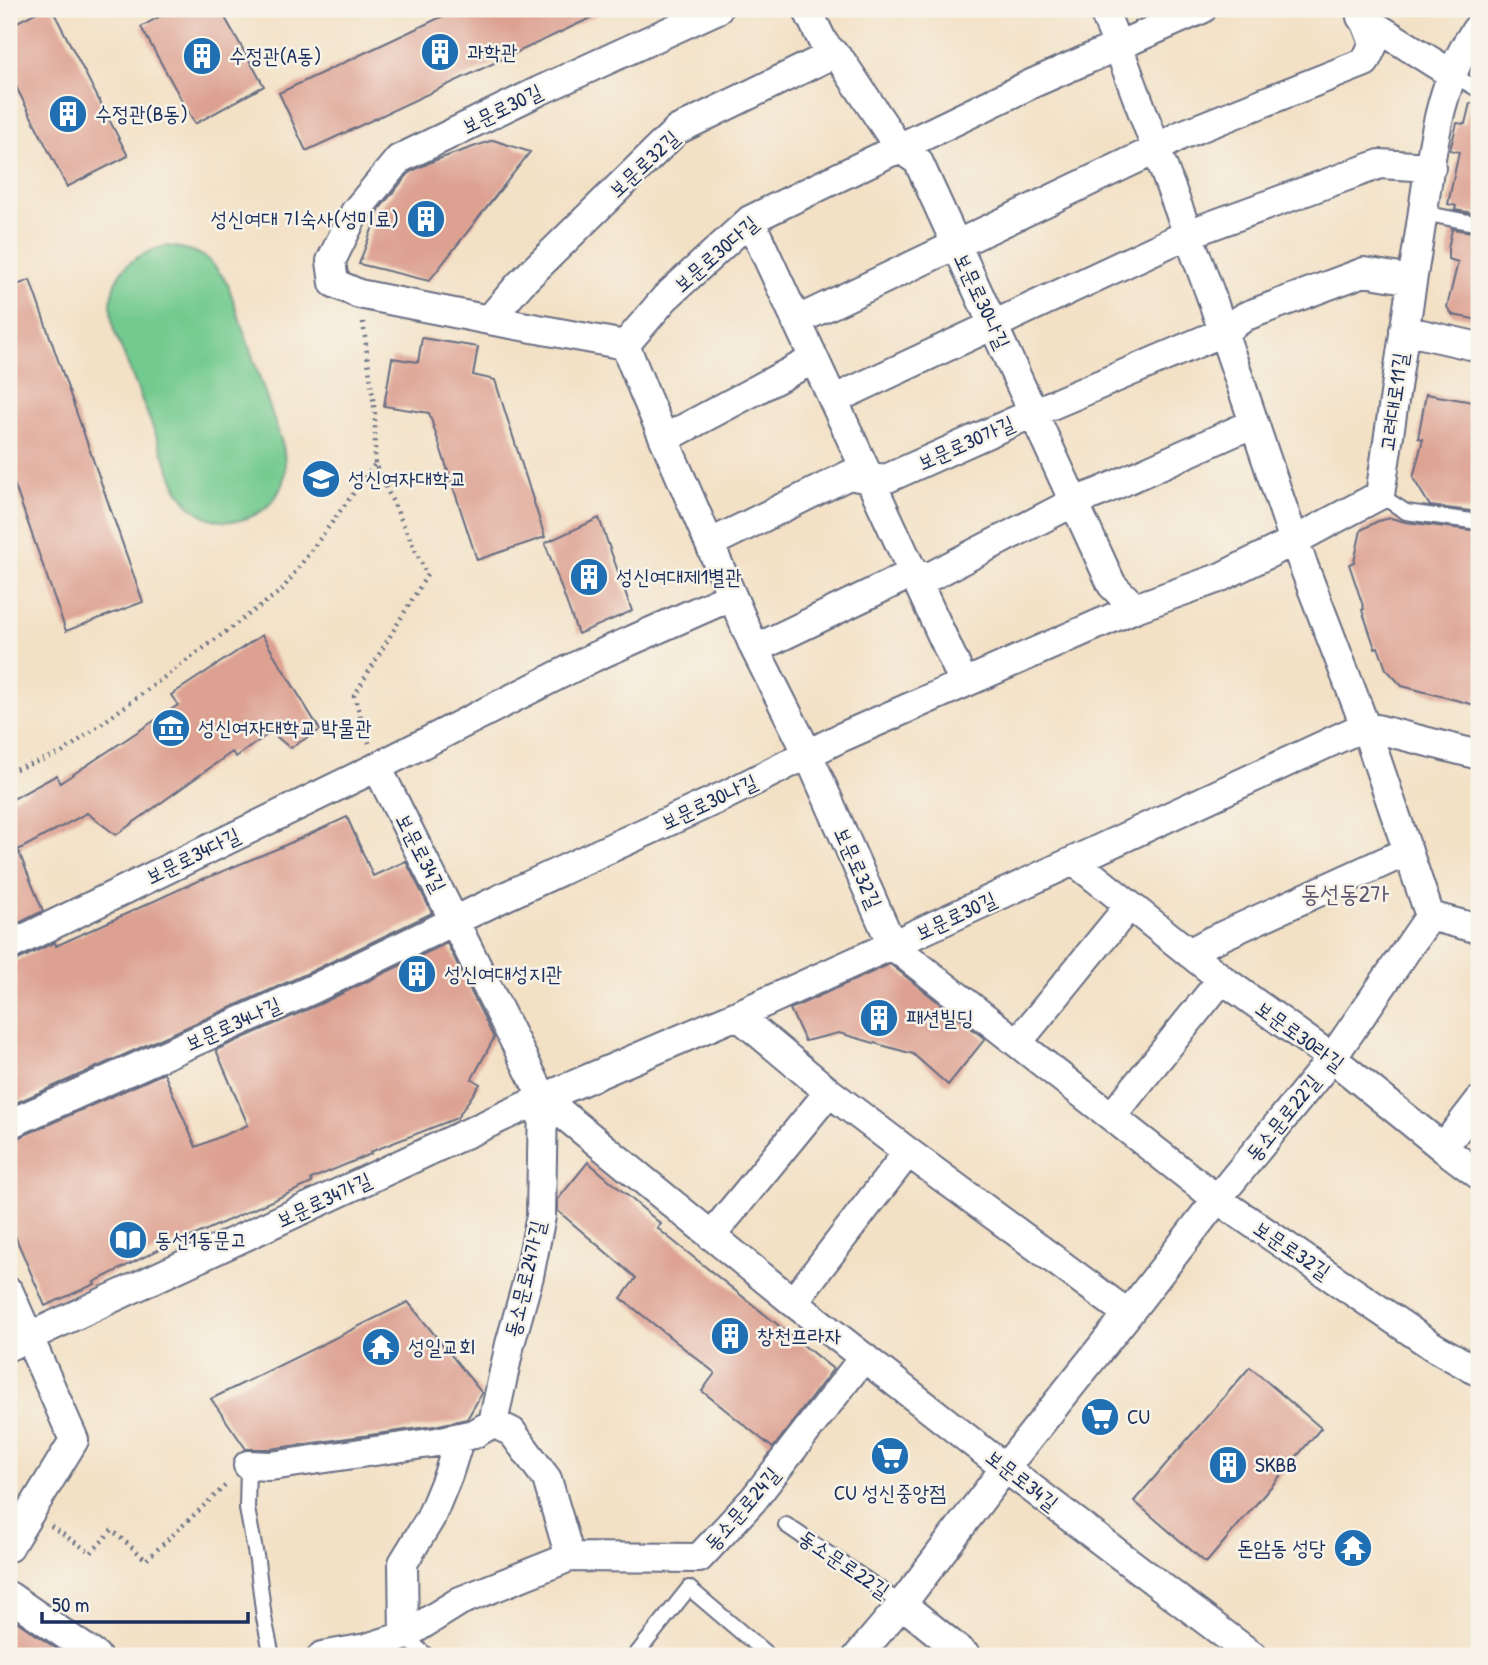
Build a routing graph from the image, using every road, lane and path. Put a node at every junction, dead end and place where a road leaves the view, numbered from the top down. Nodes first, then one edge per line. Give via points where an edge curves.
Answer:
1 (718, 9) edge
2 (807, 9) edge
3 (1103, 9) edge
4 (1202, 9) edge
5 (1353, 11) edge
6 (1479, 26) edge
7 (1118, 46) junction
8 (833, 54) junction
9 (1453, 75) junction
10 (1479, 90) edge
11 (899, 148) junction
12 (1157, 149) junction
13 (1431, 167) junction
14 (1423, 213) junction
15 (750, 220) junction
16 (1479, 224) edge
17 (1188, 234) junction
18 (956, 244) junction
19 (1412, 280) junction
20 (359, 294) junction
21 (489, 320) junction
22 (796, 321) junction
23 (993, 324) junction
24 (1404, 330) junction
25 (1223, 332) junction
26 (625, 345) junction
27 (1479, 347) edge
28 (814, 359) junction
29 (832, 400) junction
30 (1033, 413) junction
31 (1254, 423) junction
32 (664, 439) junction
33 (375, 464) junction
34 (869, 479) junction
35 (1380, 495) junction
36 (1074, 502) junction
37 (1479, 522) edge
38 (1294, 541) junction
39 (711, 543) junction
40 (913, 573) junction
41 (732, 596) junction
42 (1135, 608) junction
43 (755, 649) junction
44 (964, 683) junction
45 (1365, 726) junction
46 (808, 754) junction
47 (1479, 755) edge
48 (377, 767) junction
49 (9, 771) edge
50 (1408, 851) junction
51 (1074, 861) junction
52 (1129, 906) junction
53 (1430, 916) junction
54 (455, 921) junction
55 (1479, 929) edge
56 (892, 945) junction
57 (9, 946) edge
58 (1189, 953) junction
59 (1222, 979) junction
60 (737, 1015) junction
61 (1018, 1042) junction
62 (1332, 1058) junction
63 (829, 1092) junction
64 (543, 1098) junction
65 (1479, 1101) edge
66 (1112, 1116) junction
67 (9, 1124) edge
68 (1443, 1148) junction
69 (908, 1152) junction
70 (1479, 1175) edge
71 (1217, 1199) junction
72 (711, 1236) junction
73 (9, 1292) edge
74 (793, 1301) junction
75 (1128, 1314) junction
76 (18, 1342) edge
77 (864, 1357) junction
78 (1479, 1372) edge
79 (493, 1423) junction
80 (460, 1437) junction
81 (248, 1465) junction
82 (1005, 1468) junction
83 (786, 1525) dead end
84 (14, 1539) edge
85 (570, 1557) junction
86 (9, 1597) edge
87 (902, 1604) junction
88 (404, 1636) junction
89 (639, 1655) edge
90 (96, 1656) edge
91 (272, 1656) edge
92 (323, 1656) edge
93 (427, 1656) edge
94 (769, 1656) edge
95 (858, 1656) edge
96 (966, 1656) edge
97 (1254, 1656) edge

1 - 20 street, 보문로30길 via 399,159 355,212 331,261 334,283
2 - 8 street
3 - 7 street
4 - 7 street, 보문로30다길
5 - 9 street
5 - 12 street via 1374,43 1365,62 1179,136
6 - 9 street, 고려대로11길
7 - 11 street, 보문로30다길
7 - 12 street
8 - 11 street
8 - 21 street, 보문로32길 via 677,130
9 - 10 lane
9 - 13 street, 고려대로11길 via 1441,104
11 - 15 street, 보문로30다길
11 - 18 street, 보문로30나길 via 918,161
12 - 17 street
12 - 18 street
13 - 14 street, 고려대로11길
13 - 17 street via 1380,164
14 - 16 lane
14 - 19 street, 고려대로11길
15 - 22 street
15 - 26 street, 보문로30다길 via 665,298
17 - 23 street
17 - 25 street
18 - 22 street
18 - 23 street, 보문로30나길
19 - 24 street, 고려대로11길
19 - 25 street, 보문로30가길 via 1364,272 1246,316
20 - 21 street
20 - 33 path via 375,414
21 - 26 street
22 - 28 street
23 - 29 street
23 - 30 street, 보문로30나길
24 - 27 street
24 - 35 street, 고려대로11길
25 - 30 street, 보문로30가길
25 - 31 street
26 - 32 street, 보문로32길
28 - 29 street
28 - 32 street
29 - 34 street
30 - 34 street, 보문로30가길 via 888,478
30 - 36 street, 보문로30나길
31 - 36 street
31 - 38 street
32 - 39 street, 보문로32길
33 - 48 path via 427,575 354,696
33 - 49 path via 282,590 62,753
34 - 39 street, 보문로30가길 via 849,475
34 - 40 street
35 - 37 lane via 1406,512
35 - 38 street
36 - 40 street via 929,577
36 - 42 street, 보문로30나길 via 1112,585
38 - 42 street, 보문로30나길 via 1219,578
38 - 45 street
39 - 41 street, 보문로32길
40 - 43 street
40 - 44 street
41 - 43 street, 보문로32길
41 - 48 street via 594,657
42 - 44 street, 보문로30나길
43 - 46 street, 보문로32길
44 - 46 street, 보문로30나길
45 - 47 street
45 - 50 street
45 - 51 street, 보문로30길
46 - 54 street, 보문로30나길
46 - 56 street, 보문로32길
48 - 54 street, 보문로34길
48 - 57 street, 보문로34다길
50 - 53 street
50 - 58 street
51 - 52 street, 보문로30라길
51 - 56 street, 보문로30길
52 - 58 street, 보문로30라길
52 - 61 street
53 - 55 street
53 - 62 street, 동소문로22길
54 - 64 street, 보문로34길
54 - 67 street, 보문로34나길
56 - 60 street, 보문로30길
56 - 61 street, 보문로32길
58 - 59 street, 보문로30라길
59 - 62 street, 보문로30라길
59 - 66 street
60 - 63 street
60 - 64 street, 보문로30길
61 - 66 street, 보문로32길
62 - 68 street, 보문로30라길
62 - 71 street, 동소문로22길
63 - 69 street
63 - 72 street
64 - 72 street, 보문로34길
64 - 76 street, 보문로34가길
64 - 79 street, 동소문로24가길 via 541,1216
65 - 68 street
66 - 71 street, 보문로32길
68 - 70 street, 보문로30라길
69 - 74 street
69 - 75 street
71 - 75 street, 동소문로22길
71 - 78 street, 보문로32길
72 - 74 street, 보문로34길
73 - 76 street
74 - 77 street, 보문로34길
75 - 82 street, 동소문로22길
76 - 84 street via 74,1440
77 - 82 street, 보문로34길
77 - 85 street, 동소문로24길 via 753,1500 699,1558
79 - 80 street
79 - 85 street via 512,1432 547,1479
80 - 81 street via 271,1466
80 - 88 street via 430,1518 403,1563
81 - 84 path via 146,1560 112,1530 91,1553 51,1525 45,1543
81 - 91 lane via 247,1509
82 - 87 street, 동소문로22길
82 - 97 street, 보문로34길
83 - 87 lane, 동소문로22길
85 - 88 street, 동소문로24길 via 460,1601
86 - 90 street
87 - 95 street, 동소문로22길
87 - 96 street
88 - 92 street, 동소문로24길
88 - 93 lane
89 - 94 lane via 689,1588

